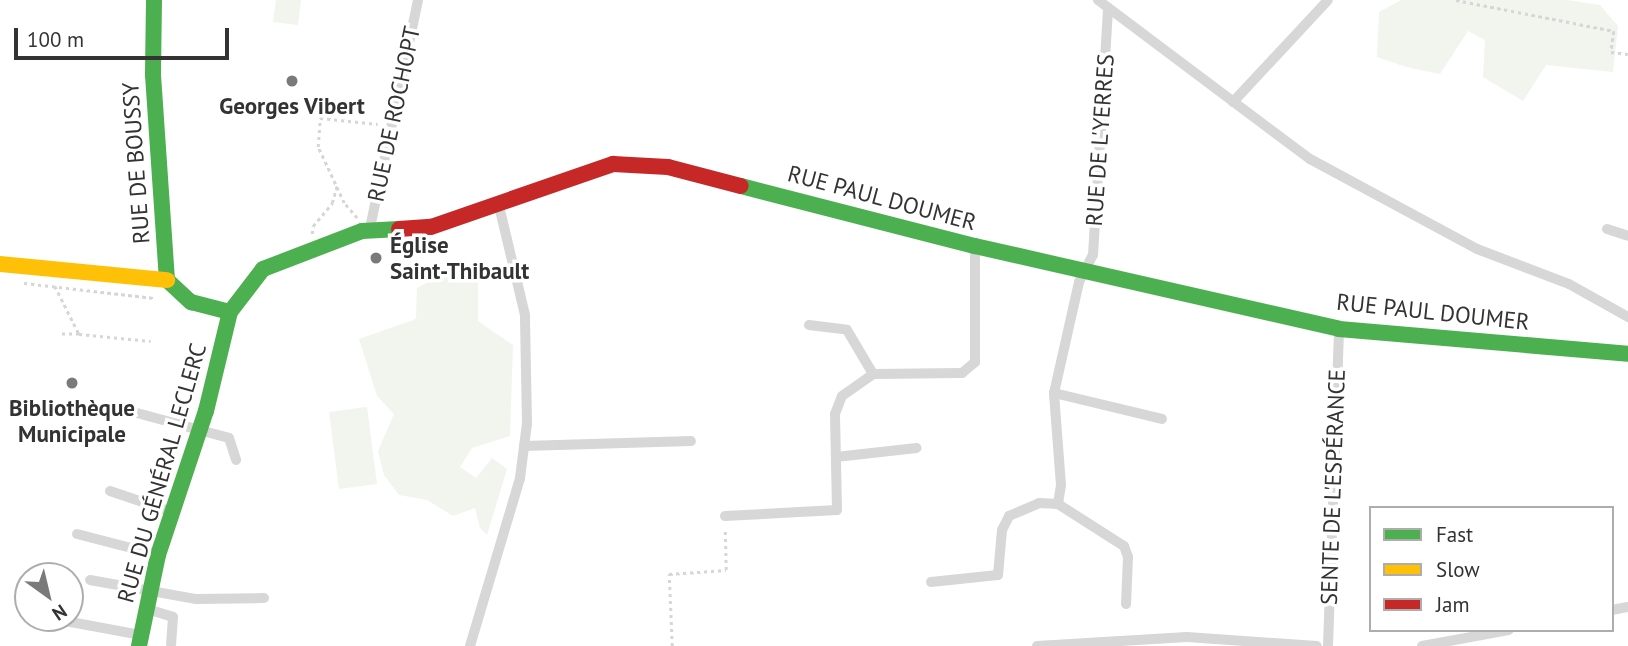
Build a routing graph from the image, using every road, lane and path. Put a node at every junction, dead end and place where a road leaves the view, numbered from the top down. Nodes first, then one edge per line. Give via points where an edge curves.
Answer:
1 (155, 0) edge
2 (418, 0) edge
3 (1098, 0) edge
4 (1328, 0) edge
5 (1456, 0) edge
6 (1108, 7) junction
7 (1628, 54) edge
8 (1233, 102) junction
9 (392, 126) junction
10 (337, 186) junction
11 (499, 206) junction
12 (366, 229) junction
13 (1607, 229) dead end
14 (1628, 236) edge
15 (975, 246) junction
16 (314, 248) junction
17 (0, 264) edge
18 (1086, 270) junction
19 (167, 280) junction
20 (15, 282) dead end
21 (55, 286) junction
22 (154, 298) dead end
23 (230, 312) junction
24 (1628, 317) edge
25 (809, 325) dead end
26 (1339, 329) junction
27 (59, 334) dead end
28 (79, 334) junction
29 (151, 341) dead end
30 (1628, 354) edge
31 (873, 374) junction
32 (1054, 393) junction
33 (137, 413) dead end
34 (1162, 419) dead end
35 (199, 430) junction
36 (691, 441) dead end
37 (524, 446) junction
38 (916, 448) dead end
39 (836, 457) junction
40 (236, 460) dead end
41 (110, 491) dead end
42 (1058, 504) junction
43 (172, 512) junction
44 (725, 516) joint
45 (78, 534) dead end
46 (158, 555) junction
47 (90, 580) dead end
48 (931, 582) dead end
49 (264, 598) dead end
50 (149, 602) junction
51 (1126, 604) dead end
52 (84, 626) edge
53 (1498, 632) edge
54 (140, 640) edge
55 (1231, 642) edge
56 (171, 644) dead end
57 (470, 646) edge
58 (672, 646) edge
59 (1037, 646) edge
60 (1317, 646) edge
61 (1328, 646) edge
62 (1422, 646) edge

1 - 19 street, RUE DE BOUSSY via 153,75
2 - 9 street, RUE DE ROCHOPT
3 - 6 street
4 - 8 street
5 - 7 path via 1614,31 1611,52
6 - 8 street
6 - 18 street, RUE DE L'YERRES via 1093,255
8 - 24 street via 1270,133 1364,189 1478,249 1569,284
9 - 10 path via 320,118 318,146
9 - 12 street, RUE DE ROCHOPT
10 - 12 path
10 - 16 path via 325,216 313,226
11 - 12 street, RUE PAUL DOUMER via 431,227
11 - 15 street, RUE PAUL DOUMER via 613,164 640,164 668,167
11 - 37 street via 526,315
12 - 16 street, RUE PAUL DOUMER
13 - 14 street
15 - 18 street, RUE PAUL DOUMER
15 - 31 street via 975,362 962,373
16 - 23 street, RUE PAUL DOUMER via 263,269
17 - 19 street
18 - 26 street, RUE PAUL DOUMER
18 - 32 street, RUE DE L'YERRES via 1079,282
19 - 23 street via 191,302
20 - 21 path
21 - 22 path
21 - 28 path
23 - 35 street, RUE DU GÉNÉRAL LECLERC
25 - 31 street via 847,330
26 - 30 street, RUE PAUL DOUMER
26 - 61 street, SENTE DE L'ESPÉRANCE
27 - 28 path
28 - 29 path
31 - 39 street via 842,396 835,414
32 - 34 street
32 - 42 street, RUE DE L'YERRES via 1061,485
33 - 35 street
35 - 40 street via 229,438
35 - 43 street, RUE DU GÉNÉRAL LECLERC
36 - 37 street
37 - 57 street via 520,478
38 - 39 street
39 - 44 street via 837,510
41 - 43 street
42 - 48 street via 1039,503 1009,516 1002,530 998,575
42 - 51 street via 1124,545 1128,557
43 - 46 street, RUE DU GÉNÉRAL LECLERC
44 - 58 path via 726,570 669,574
45 - 46 street
46 - 50 street, RUE DU GÉNÉRAL LECLERC
47 - 50 street
49 - 50 street
50 - 54 street, RUE DU GÉNÉRAL LECLERC
50 - 56 street via 173,617
52 - 54 street
53 - 62 street
55 - 59 street via 1118,639
55 - 60 street

